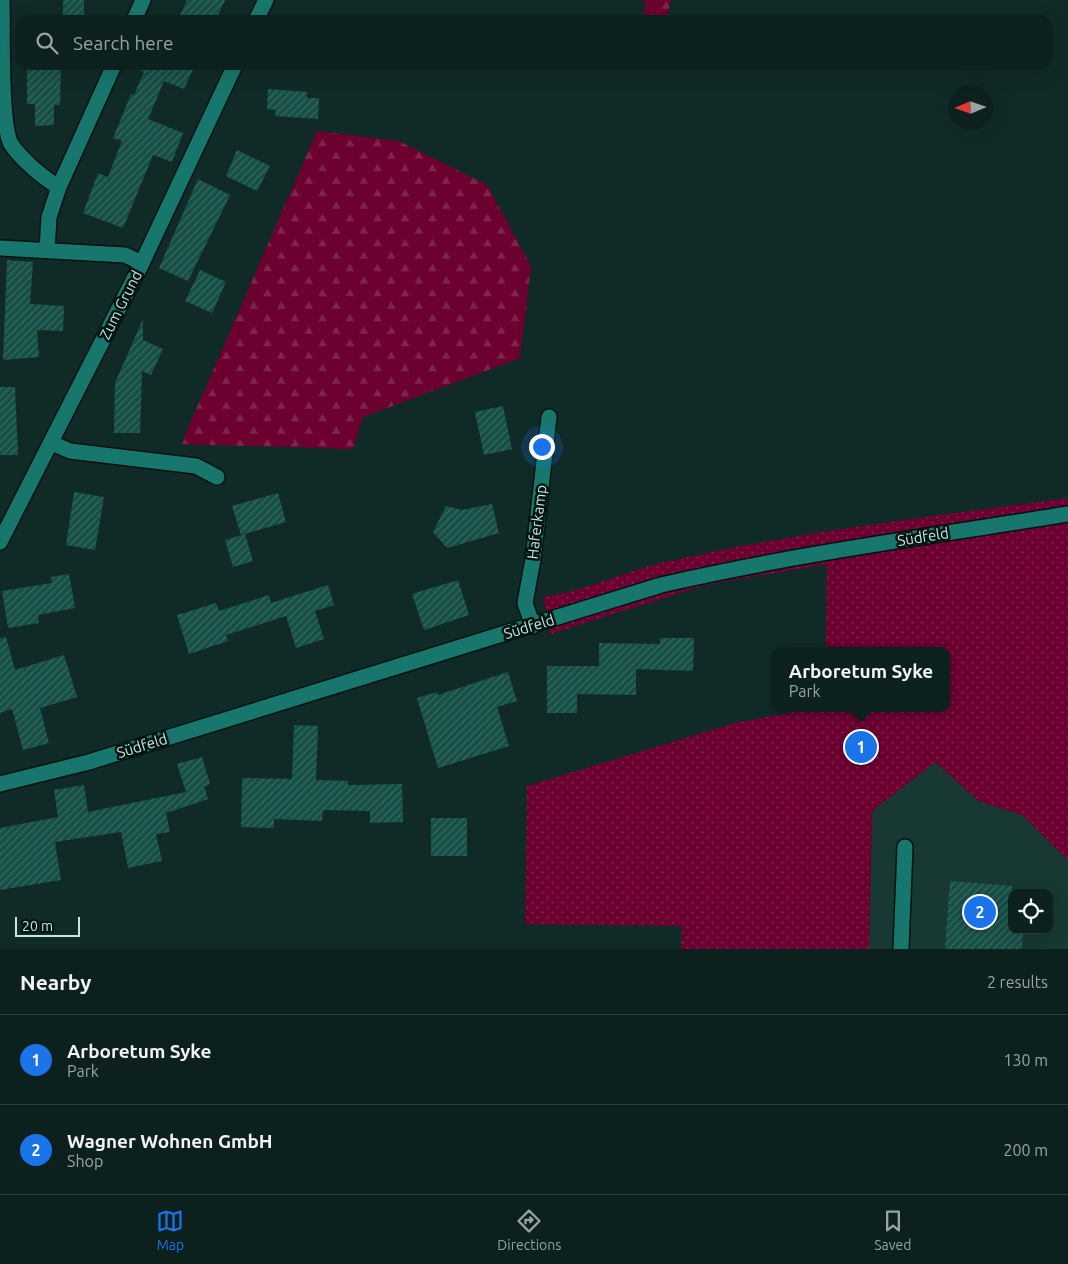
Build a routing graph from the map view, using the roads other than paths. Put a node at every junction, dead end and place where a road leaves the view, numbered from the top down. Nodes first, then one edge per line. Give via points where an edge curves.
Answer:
1 (2, 0) edge
2 (143, 0) edge
3 (266, 0) edge
4 (136, 15) edge
5 (258, 15) edge
6 (112, 70) edge
7 (233, 70) edge
8 (59, 187) junction
9 (0, 248) edge
10 (47, 250) junction
11 (142, 263) junction
12 (549, 417) dead end
13 (52, 443) junction
14 (217, 477) dead end
15 (1068, 514) edge
16 (0, 542) edge
17 (533, 626) junction
18 (0, 784) edge
19 (905, 846) dead end
20 (901, 949) edge

1 - 8 street via 3,118 10,143 48,181
2 - 4 street
3 - 5 street
6 - 8 street
7 - 11 street, Zum Grund
8 - 10 street via 49,217
9 - 10 street
10 - 11 street via 125,254
11 - 13 street, Zum Grund
12 - 17 street, Haferkamp via 525,603
13 - 14 street via 70,452 196,466
13 - 16 street, Zum Grund
15 - 17 street, Südfeld via 712,573 661,585
17 - 18 street, Südfeld via 89,762
19 - 20 street

